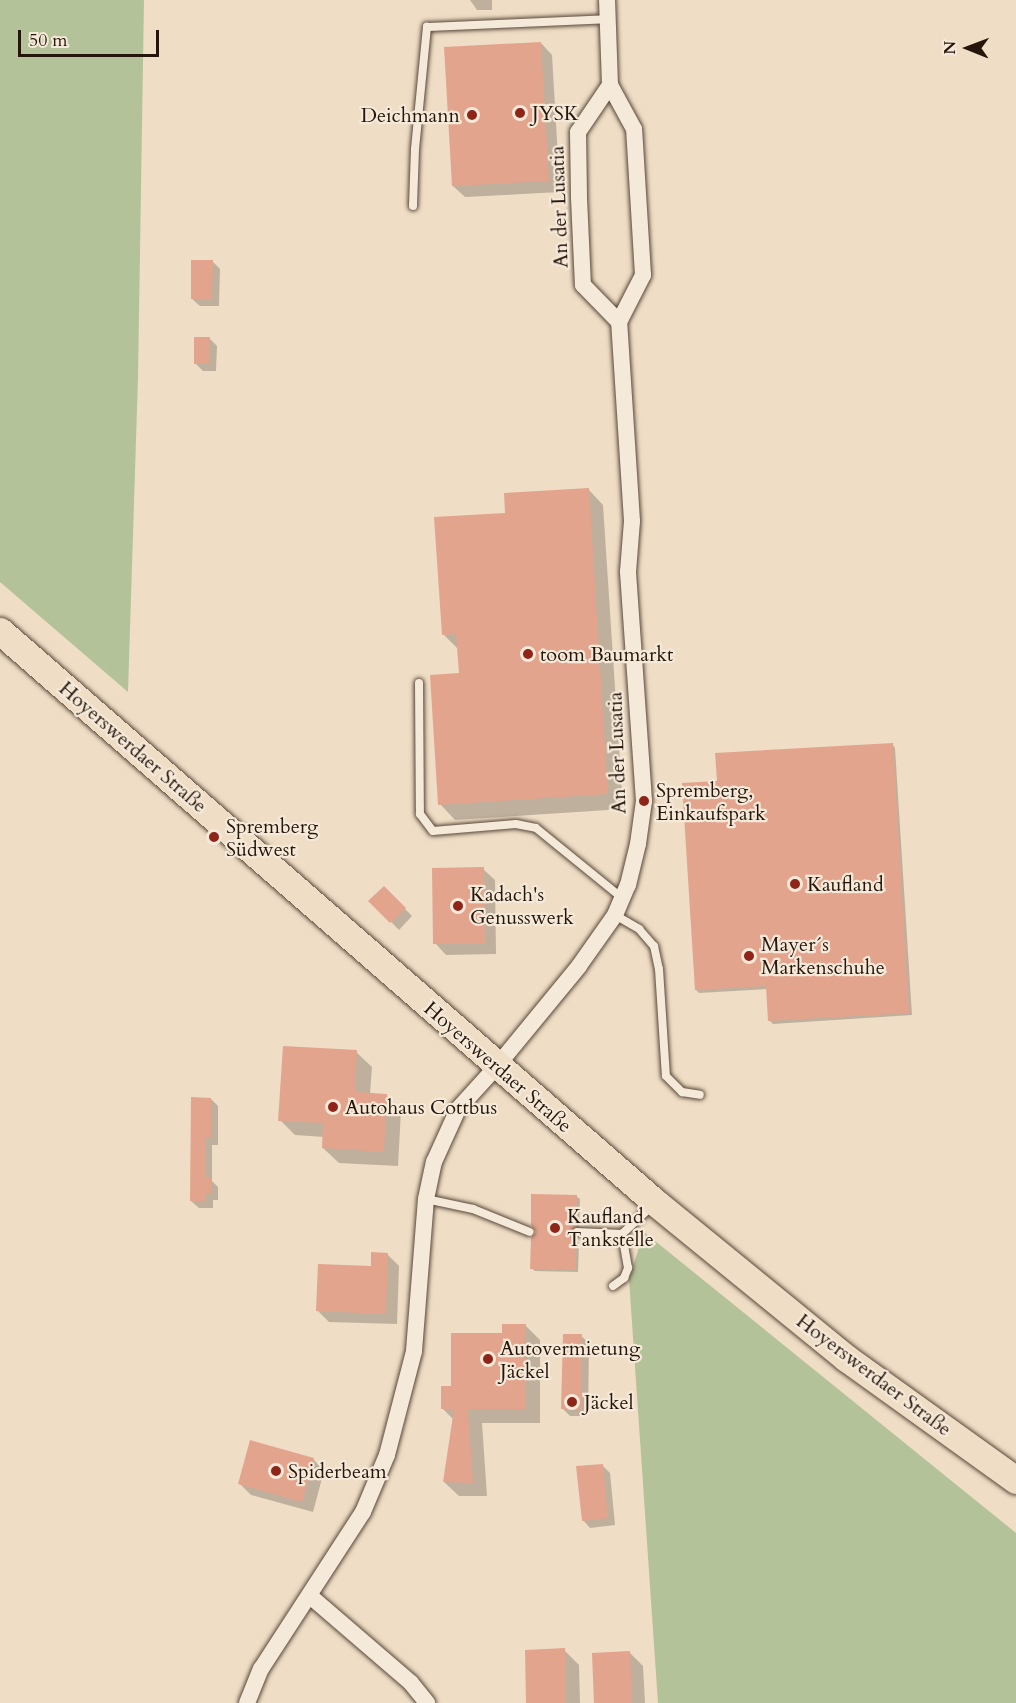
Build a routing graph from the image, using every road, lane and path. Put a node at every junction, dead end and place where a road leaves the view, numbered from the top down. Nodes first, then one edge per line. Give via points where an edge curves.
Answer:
1 (607, 0) edge
2 (608, 19) junction
3 (610, 85) junction
4 (413, 206) dead end
5 (619, 322) junction
6 (0, 631) edge
7 (419, 683) dead end
8 (622, 898) junction
9 (615, 915) junction
10 (497, 1066) junction
11 (700, 1095) dead end
12 (426, 1199) junction
13 (656, 1203) junction
14 (530, 1232) dead end
15 (577, 1233) dead end
16 (622, 1234) junction
17 (613, 1286) dead end
18 (1016, 1480) edge
19 (310, 1596) junction
20 (247, 1703) edge
21 (427, 1703) edge

1 - 2 street
2 - 3 street
2 - 4 lane via 427,27
3 - 5 street via 633,129 643,275
3 - 5 street, An der Lusatia via 578,132 579,198 583,285
5 - 8 street, An der Lusatia via 632,521 628,572 644,801 638,844
6 - 10 main road, Hoyerswerdaer Straße
7 - 8 lane via 420,814 433,831 516,824 536,828
8 - 9 street, An der Lusatia
9 - 10 street, An der Lusatia via 579,966
9 - 11 lane via 639,929 654,946 666,1076 682,1092
10 - 12 street, An der Lusatia via 458,1109 434,1162
10 - 13 main road, Hoyerswerdaer Straße
12 - 14 lane via 472,1209
12 - 19 street, An der Lusatia via 414,1351 387,1455 363,1512
13 - 16 lane
13 - 18 main road, Hoyerswerdaer Straße via 846,1358
15 - 16 lane
16 - 17 lane via 628,1268 624,1278
19 - 20 street, An der Lusatia via 261,1669
19 - 21 street via 411,1683

